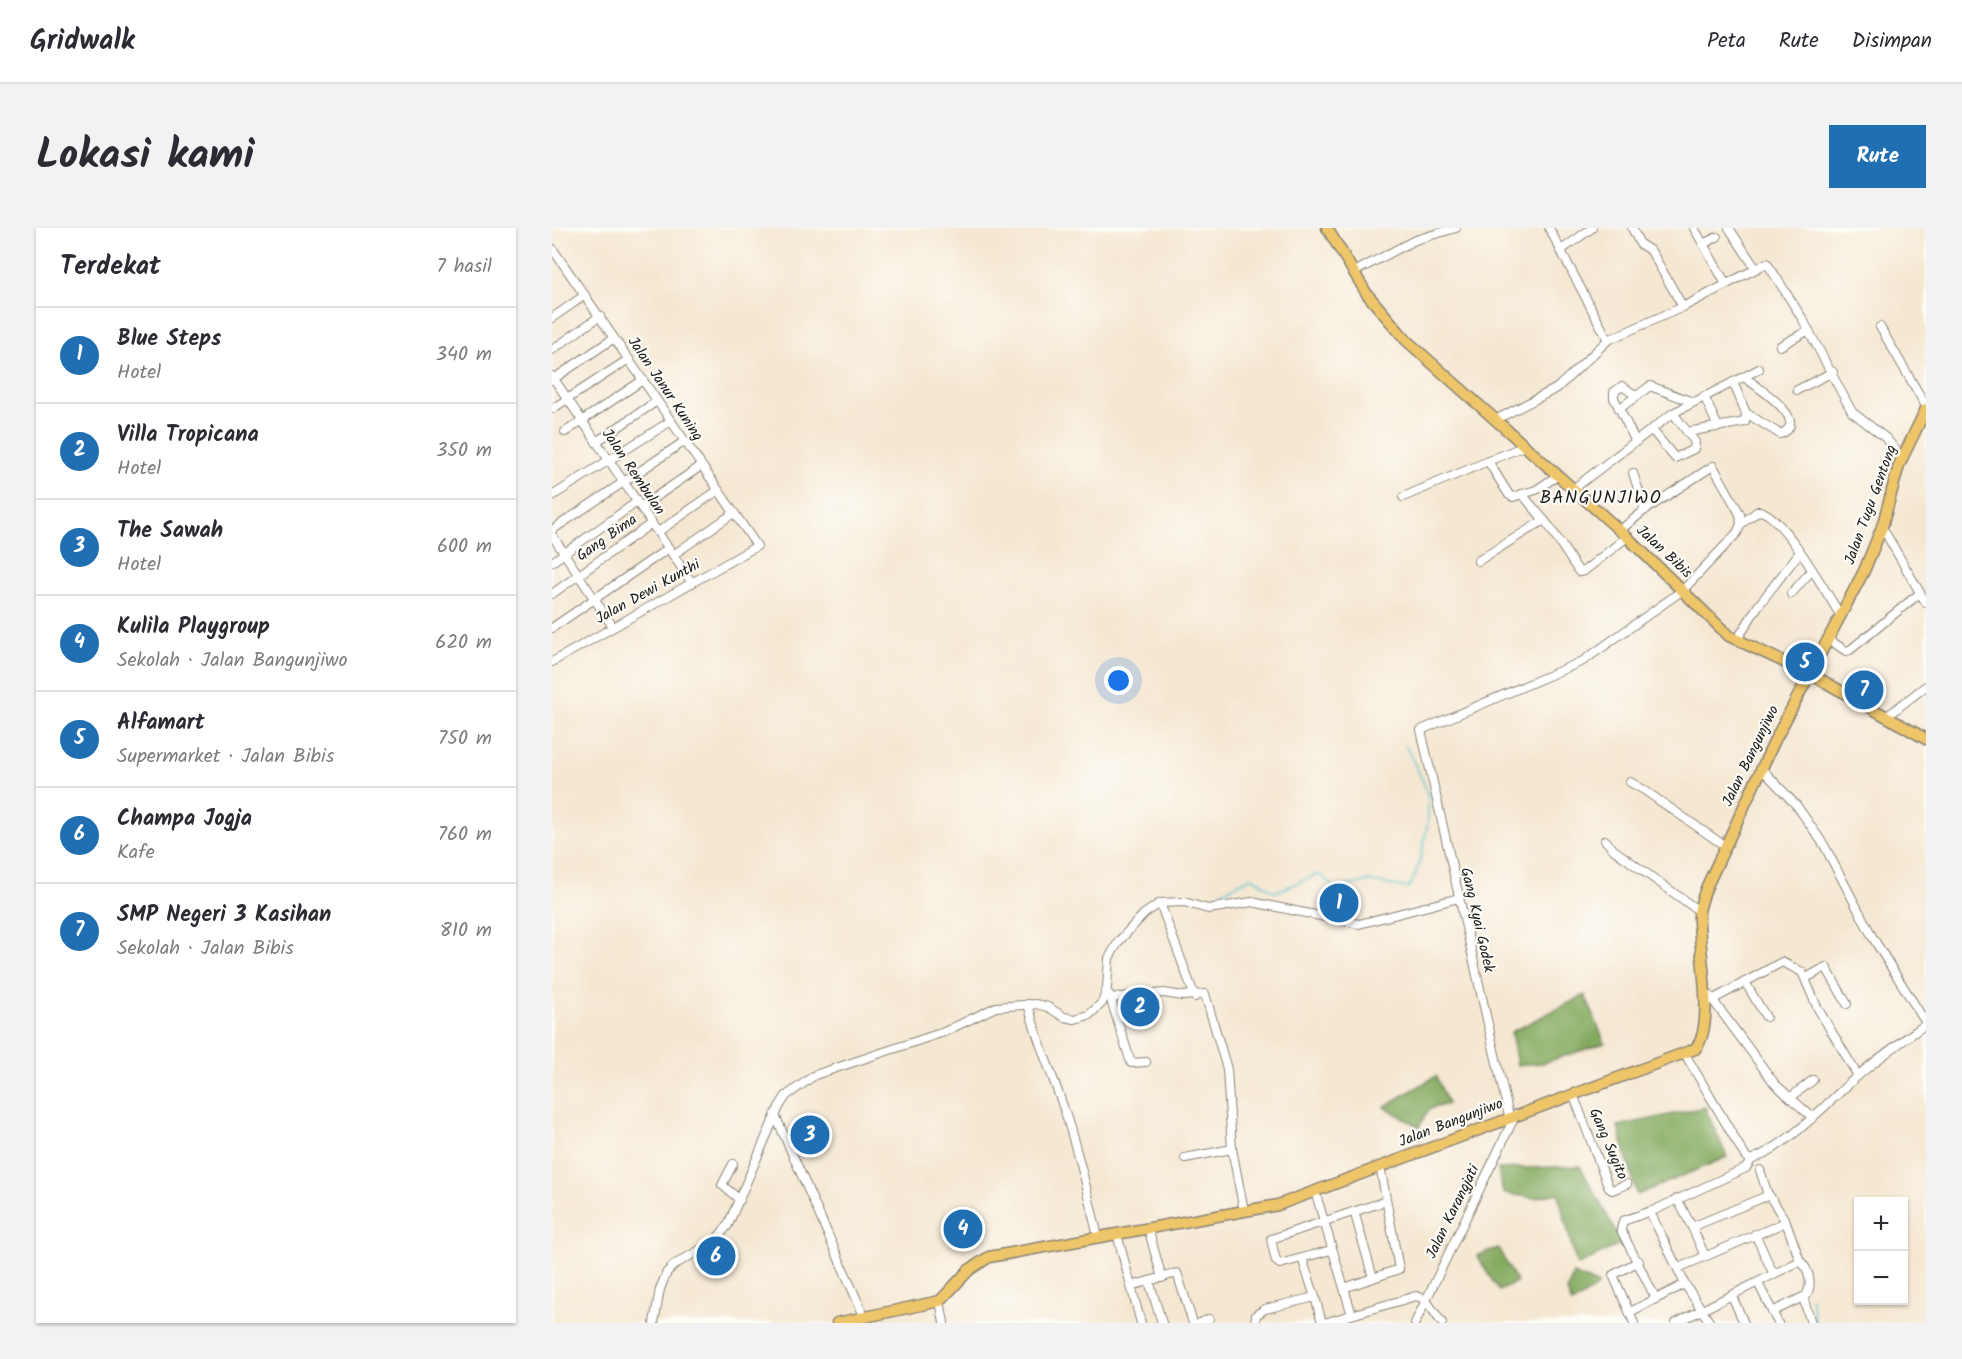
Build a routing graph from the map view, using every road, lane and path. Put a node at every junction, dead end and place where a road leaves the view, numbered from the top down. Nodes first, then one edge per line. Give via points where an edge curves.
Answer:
1 (1327, 228) edge
2 (1456, 228) edge
3 (1549, 228) edge
4 (1592, 228) edge
5 (1632, 228) edge
6 (1694, 228) edge
7 (1729, 228) edge
8 (1717, 237) dead end
9 (1703, 244) junction
10 (552, 248) edge
11 (1560, 251) junction
12 (1756, 269) junction
13 (1354, 272) junction
14 (1726, 284) junction
15 (585, 295) junction
16 (1683, 307) junction
17 (600, 316) junction
18 (552, 318) edge
19 (1880, 327) dead end
20 (1809, 330) junction
21 (614, 338) junction
22 (1608, 340) junction
23 (1780, 346) dead end
24 (552, 350) edge
25 (629, 359) junction
26 (1759, 369) dead end
27 (1833, 372) junction
28 (1744, 377) junction
29 (553, 379) edge
30 (643, 380) junction
31 (1733, 382) junction
32 (1797, 390) dead end
33 (1635, 395) junction
34 (1704, 396) junction
35 (568, 399) junction
36 (657, 401) junction
37 (1693, 402) junction
38 (1926, 408) edge
39 (1619, 409) junction
40 (552, 410) edge
41 (1673, 413) junction
42 (1746, 413) junction
43 (1495, 420) junction
44 (582, 421) junction
45 (671, 421) junction
46 (1718, 428) junction
47 (1652, 430) junction
48 (566, 432) dead end
49 (1687, 432) junction
50 (685, 441) junction
51 (596, 442) junction
52 (1636, 442) junction
53 (1524, 446) junction
54 (1902, 458) junction
55 (1488, 461) junction
56 (610, 462) junction
57 (701, 466) junction
58 (1634, 473) dead end
59 (1557, 476) junction
60 (624, 482) junction
61 (1573, 489) junction
62 (717, 491) junction
63 (1522, 494) junction
64 (552, 496) edge
65 (1403, 497) dead end
66 (639, 504) junction
67 (1645, 510) junction
68 (734, 513) junction
69 (1544, 520) junction
70 (652, 523) junction
71 (1741, 524) junction
72 (1882, 526) junction
73 (552, 530) edge
74 (657, 532) junction
75 (1623, 534) junction
76 (552, 535) edge
77 (757, 546) joint
78 (671, 551) junction
79 (1800, 552) junction
80 (565, 554) junction
81 (1478, 561) dead end
82 (552, 562) edge
83 (1812, 570) junction
84 (579, 575) junction
85 (692, 583) junction
86 (1683, 590) junction
87 (1920, 593) junction
88 (552, 594) edge
89 (1791, 594) dead end
90 (594, 599) junction
91 (1926, 603) edge
92 (1839, 614) junction
93 (613, 627) junction
94 (552, 628) edge
95 (1828, 639) junction
96 (1737, 640) junction
97 (552, 662) edge
98 (1809, 674) junction
99 (1926, 686) edge
100 (1886, 717) junction
101 (1924, 735) edge
102 (1761, 768) junction
103 (1630, 783) dead end
104 (1605, 840) dead end
105 (1725, 846) junction
106 (1459, 898) junction
107 (1160, 903) junction
108 (1699, 911) junction
109 (1806, 978) junction
110 (1745, 982) junction
111 (1107, 988) junction
112 (1705, 990) junction
113 (1195, 997) junction
114 (1110, 998) junction
115 (1712, 1000) junction
116 (1028, 1004) junction
117 (1847, 1004) dead end
118 (1766, 1017) dead end
119 (1926, 1023) edge
120 (1685, 1054) junction
121 (1146, 1062) dead end
122 (1858, 1076) junction
123 (1813, 1080) dead end
124 (1573, 1094) junction
125 (1791, 1097) junction
126 (775, 1115) junction
127 (1512, 1115) junction
128 (1813, 1118) junction
129 (1232, 1149) junction
130 (1185, 1158) dead end
131 (1751, 1160) junction
132 (733, 1164) dead end
133 (1380, 1166) junction
134 (1760, 1170) dead end
135 (1627, 1184) dead end
136 (1315, 1191) junction
137 (1768, 1195) junction
138 (1677, 1199) junction
139 (740, 1200) junction
140 (1386, 1201) junction
141 (1244, 1211) junction
142 (1354, 1211) junction
143 (1651, 1211) junction
144 (1323, 1221) junction
145 (1786, 1222) junction
146 (1692, 1227) junction
147 (1148, 1228) junction
148 (1117, 1234) junction
149 (1755, 1234) junction
150 (1098, 1237) junction
151 (1331, 1250) junction
152 (1705, 1256) junction
153 (1302, 1258) junction
154 (1638, 1261) junction
155 (1800, 1261) junction
156 (1678, 1268) junction
157 (1774, 1275) junction
158 (1162, 1278) junction
159 (1373, 1278) junction
160 (1149, 1281) junction
161 (1758, 1283) junction
162 (1685, 1284) junction
163 (1131, 1286) junction
164 (1344, 1288) junction
165 (1731, 1296) junction
166 (1315, 1297) junction
167 (1805, 1298) junction
168 (1425, 1299) junction
169 (1656, 1299) junction
170 (940, 1301) junction
171 (1703, 1310) junction
172 (1630, 1312) junction
173 (1772, 1312) junction
174 (1352, 1315) junction
175 (871, 1319) edge
176 (1209, 1319) dead end
177 (654, 1323) edge
178 (837, 1323) edge
179 (944, 1323) edge
180 (1141, 1323) edge
181 (1162, 1323) edge
182 (1193, 1323) edge
183 (1200, 1323) edge
184 (1255, 1323) edge
185 (1323, 1323) edge
186 (1414, 1323) edge
187 (1443, 1323) edge
188 (1634, 1323) edge
189 (1676, 1323) edge
190 (1710, 1323) edge
191 (1744, 1323) edge
192 (1778, 1323) edge
193 (1811, 1323) edge

1 - 13 main road, Jalan Bibis
2 - 13 street via 1421,237
3 - 11 street
4 - 11 street
5 - 16 street via 1641,244 1651,251
6 - 9 street
7 - 12 street
8 - 9 street
9 - 14 street
10 - 15 street, Jalan Janur Kuning
11 - 22 street
12 - 14 street
12 - 20 street via 1767,263
13 - 43 main road, Jalan Bibis via 1367,294 1406,340
14 - 16 street
15 - 17 street, Jalan Janur Kuning
15 - 18 street
16 - 22 street
17 - 21 street, Jalan Janur Kuning
17 - 24 street
19 - 38 street
20 - 23 street
20 - 27 street
21 - 25 street, Jalan Janur Kuning
21 - 29 street
22 - 43 street via 1557,388
25 - 30 street, Jalan Janur Kuning
25 - 35 street
26 - 28 street
27 - 32 street
27 - 54 street via 1852,412 1887,439
28 - 31 street
28 - 42 street via 1791,417 1791,422 1781,435
29 - 35 street, Jalan Rembulan
30 - 36 street, Jalan Janur Kuning
30 - 44 street
31 - 34 street
31 - 42 street
33 - 37 street via 1650,386
33 - 39 street
33 - 39 street via 1626,387 1616,389 1614,398
34 - 37 street
34 - 46 street
35 - 40 street
35 - 44 street, Jalan Rembulan
36 - 45 street, Jalan Janur Kuning
36 - 51 street
37 - 41 street
38 - 54 main road, Jalan Tugu Gentong
39 - 52 street
41 - 47 street
41 - 49 street
42 - 46 street via 1745,422
43 - 53 main road, Jalan Bibis
44 - 48 street
44 - 51 street, Jalan Rembulan
45 - 50 street, Jalan Janur Kuning
45 - 56 street
46 - 49 street
47 - 49 street via 1677,459 1695,447
47 - 52 street
50 - 57 street, Jalan Janur Kuning
50 - 60 street
51 - 56 street, Jalan Rembulan
52 - 61 street
53 - 55 street
53 - 59 main road, Jalan Bibis
54 - 72 main road, Jalan Tugu Gentong
55 - 63 street via 1509,495
55 - 65 street
56 - 60 street, Jalan Rembulan
56 - 64 street
57 - 62 street, Jalan Janur Kuning
57 - 66 street
58 - 67 street
59 - 61 main road, Jalan Bibis
59 - 63 street
60 - 66 street, Jalan Rembulan
60 - 73 street
61 - 75 main road, Jalan Bibis
62 - 68 street, Jalan Janur Kuning
62 - 74 street
63 - 69 street
66 - 70 street, Jalan Rembulan
66 - 80 street
67 - 71 street via 1713,466 1740,514
67 - 75 street
68 - 77 street, Jalan Janur Kuning
68 - 78 street
69 - 75 street via 1579,572
69 - 81 street
70 - 74 street, Jalan Rembulan
70 - 84 street, Gang Bima
71 - 79 street via 1762,511
71 - 86 street
72 - 87 street
72 - 92 main road, Jalan Tugu Gentong via 1864,571
74 - 78 street, Jalan Rembulan
75 - 86 main road, Jalan Bibis
76 - 80 street
77 - 85 street, Jalan Dewi Kunthi
78 - 85 street, Jalan Rembulan
78 - 90 street
79 - 83 street
79 - 96 street
80 - 82 street
80 - 84 street
83 - 89 street
83 - 92 street
84 - 88 street, Gang Bima
84 - 90 street
85 - 93 street, Jalan Dewi Kunthi
86 - 96 main road, Jalan Bibis
86 - 106 street, Gang Kyai Godek via 1583,661 1421,730
87 - 91 street
87 - 95 street via 1850,650
90 - 93 street
90 - 94 street
92 - 95 main road, Jalan Tugu Gentong
93 - 97 street, Jalan Dewi Kunthi
95 - 98 main road, Jalan Tugu Gentong
96 - 98 main road, Jalan Bibis
98 - 100 main road, Jalan Bibis
98 - 102 main road, Jalan Bangunjiwo
99 - 100 street
100 - 101 main road, Jalan Bibis
102 - 105 main road, Jalan Bangunjiwo
102 - 119 street via 1797,806 1829,854 1873,938
103 - 105 street
104 - 108 street
105 - 108 main road, Jalan Bangunjiwo
106 - 107 street via 1359,924 1252,902 1208,909 1184,902
106 - 127 street, Gang Kyai Godek
107 - 111 street via 1119,941 1109,958
107 - 113 street
108 - 112 main road, Jalan Bangunjiwo
109 - 110 street via 1800,969 1782,962
109 - 117 street via 1826,967
109 - 122 street via 1817,1007
110 - 115 street
110 - 118 street
111 - 114 street
111 - 116 street via 1096,1011 1075,1019 1048,1007
112 - 115 street
112 - 120 main road, Jalan Bangunjiwo via 1701,1041
113 - 114 street via 1164,993
113 - 129 street via 1205,994 1227,1069
114 - 121 street via 1131,1063
115 - 125 street via 1775,1084
116 - 126 street via 996,1007 944,1032 814,1075 786,1095
116 - 150 street via 1037,1041 1079,1156
119 - 122 street
120 - 124 main road, Jalan Bangunjiwo
120 - 131 street
122 - 128 street
123 - 125 street
124 - 127 main road, Jalan Bangunjiwo
124 - 135 street, Gang Sugito via 1609,1188
125 - 128 street
126 - 139 street
126 - 175 street
127 - 133 main road, Jalan Bangunjiwo
127 - 168 street, Jalan Karangjati
128 - 131 street
129 - 130 street
129 - 141 street
131 - 138 street via 1746,1168
132 - 139 street via 722,1185
133 - 136 main road, Jalan Bangunjiwo
133 - 140 street
134 - 137 street
136 - 141 main road, Jalan Bangunjiwo via 1278,1205
136 - 144 street
137 - 145 street
137 - 146 street
138 - 143 street
138 - 146 street
139 - 177 street via 715,1241 667,1272
140 - 142 street
140 - 159 street via 1399,1269
141 - 147 main road, Jalan Bangunjiwo
142 - 144 street
142 - 159 street
143 - 154 street via 1622,1223 1621,1230
143 - 156 street via 1650,1217
144 - 151 street
144 - 153 street via 1271,1239 1278,1264
145 - 149 street
145 - 155 street
146 - 152 street
147 - 148 main road, Jalan Bangunjiwo
147 - 158 street
148 - 150 main road, Jalan Bangunjiwo
148 - 163 street
149 - 152 street
149 - 157 street
150 - 170 main road, Jalan Bangunjiwo via 990,1257 969,1270
151 - 153 street
151 - 164 street
152 - 156 street
153 - 166 street
154 - 169 street
154 - 172 street via 1612,1275
155 - 157 street
155 - 167 street via 1807,1270 1810,1286
156 - 162 street
157 - 161 street
158 - 160 street
158 - 182 street via 1179,1274
159 - 164 street
160 - 163 street
160 - 181 street
161 - 165 street
161 - 173 street
162 - 169 street
162 - 171 street
163 - 180 street
164 - 174 street
165 - 171 street
165 - 191 street
166 - 184 street via 1265,1309 1256,1315
166 - 185 street
167 - 173 street
167 - 193 street
168 - 174 street via 1412,1296
168 - 186 street, Jalan Karangjati
168 - 187 street
169 - 172 street
170 - 175 main road
170 - 179 street
171 - 189 street
171 - 190 street
172 - 188 street
173 - 192 street
174 - 185 street
175 - 178 main road
176 - 183 street

